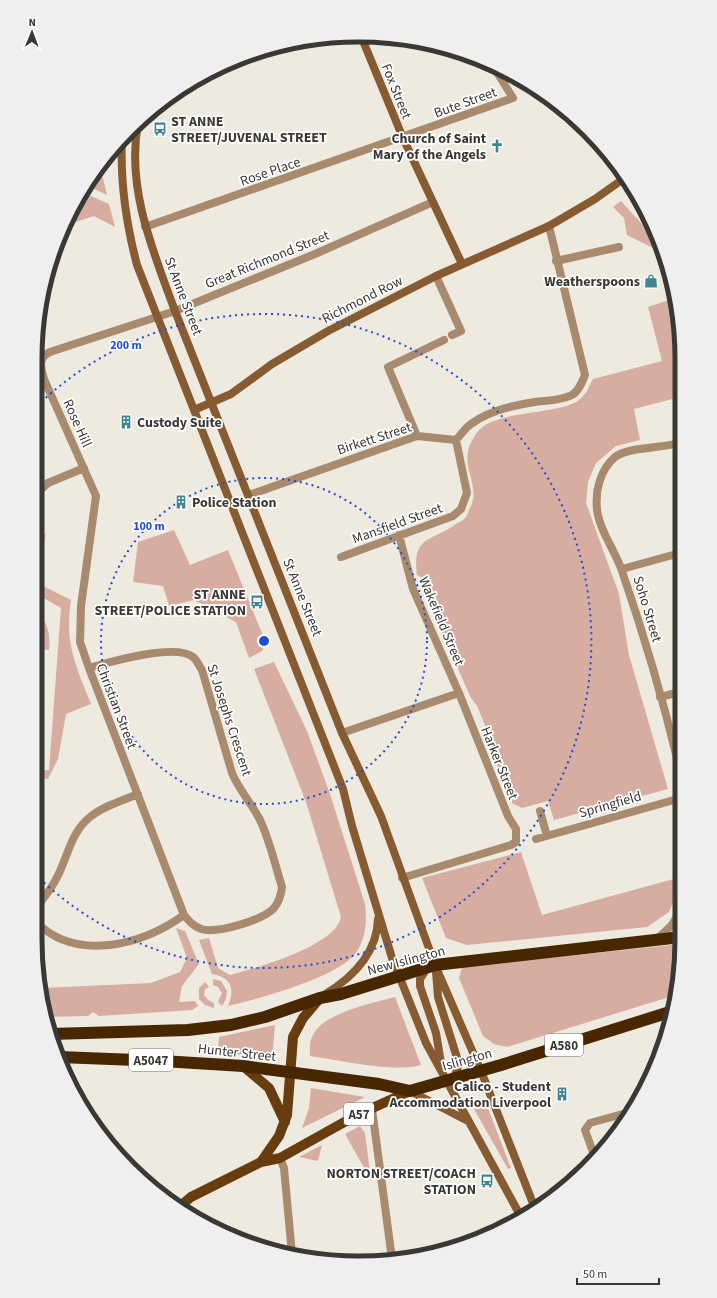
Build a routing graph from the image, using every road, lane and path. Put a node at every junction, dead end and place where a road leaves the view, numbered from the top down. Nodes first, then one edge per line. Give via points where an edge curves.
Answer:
1 (364, 42) edge
2 (499, 75) edge
3 (136, 134) edge
4 (402, 138) junction
5 (122, 149) edge
6 (621, 181) edge
7 (433, 202) junction
8 (549, 226) junction
9 (145, 227) junction
10 (619, 247) dead end
11 (556, 261) junction
12 (462, 264) junction
13 (436, 276) junction
14 (175, 311) junction
15 (157, 317) junction
16 (42, 358) edge
17 (42, 372) edge
18 (44, 379) joint
19 (211, 403) junction
20 (194, 410) junction
21 (417, 436) junction
22 (456, 440) junction
23 (675, 444) edge
24 (84, 468) junction
25 (42, 488) edge
26 (248, 495) junction
27 (96, 496) joint
28 (399, 535) junction
29 (675, 554) edge
30 (341, 557) dead end
31 (622, 569) junction
32 (89, 668) junction
33 (459, 693) junction
34 (675, 693) edge
35 (660, 697) junction
36 (342, 733) junction
37 (675, 754) edge
38 (138, 794) junction
39 (675, 800) edge
40 (540, 811) dead end
41 (547, 836) junction
42 (536, 839) dead end
43 (402, 878) junction
44 (42, 900) edge
45 (378, 914) junction
46 (184, 915) junction
47 (675, 920) edge
48 (42, 928) edge
49 (675, 938) edge
50 (655, 940) junction
51 (432, 967) junction
52 (400, 976) junction
53 (320, 998) junction
54 (666, 1013) edge
55 (57, 1034) edge
56 (65, 1057) edge
57 (243, 1066) junction
58 (481, 1071) junction
59 (290, 1073) junction
60 (448, 1077) junction
61 (410, 1091) junction
62 (372, 1109) junction
63 (623, 1114) edge
64 (286, 1122) junction
65 (468, 1122) junction
66 (593, 1151) edge
67 (280, 1158) junction
68 (261, 1162) junction
69 (184, 1203) edge
70 (533, 1204) edge
71 (519, 1213) edge
72 (292, 1249) edge
73 (391, 1254) edge

1 - 4 main road, Fox Street
2 - 4 street, Bute Street via 513,98
3 - 9 main road, St Anne Street via 136,176
4 - 7 main road, Fox Street
4 - 9 street, Rose Place
5 - 15 main road via 127,226 137,265
6 - 8 main road, Richmond Row
7 - 12 main road, Fox Street
7 - 14 street, Great Richmond Street
8 - 11 street
8 - 12 main road, Richmond Row
9 - 14 main road, St Anne Street
10 - 11 street
11 - 22 street via 585,374 581,386 573,394 559,400 513,406 486,415 470,424
12 - 13 main road, Richmond Row
13 - 19 main road, Richmond Row via 328,331 272,364 231,394
13 - 21 street via 461,331 388,367
14 - 15 street, Great Richmond Street
14 - 19 main road, St Anne Street
15 - 16 street, Great Richmond Street via 50,352
15 - 20 main road
17 - 18 street, Rose Hill
18 - 24 street, Rose Hill
19 - 20 main road, Richmond Row
19 - 26 main road, St Anne Street
20 - 45 main road via 343,789
21 - 22 street, Birkett Street
21 - 26 street, Birkett Street
22 - 28 street, Mansfield Street via 467,493 461,509 453,516
23 - 31 street, Soho Street via 631,450 615,457 599,480 597,512
24 - 25 street via 48,483
24 - 27 street, Rose Hill
26 - 36 main road, St Anne Street
27 - 32 street, Christian Street via 81,606 80,642
28 - 30 street, Mansfield Street
28 - 33 street, Wakefield Street via 413,589
29 - 31 street
31 - 35 street, Soho Street
32 - 38 street, Christian Street
32 - 46 street, St Josephs Crescent via 120,659 158,653 183,653 193,657 202,670 232,773 264,829 282,888 274,907 263,916 216,929 202,929 193,925
33 - 36 street
33 - 43 street, Harker Street via 508,816 516,829 516,842
34 - 35 street
35 - 37 street, Soho Street
36 - 43 main road, St Anne Street via 381,816
38 - 44 street via 91,816 79,827 70,841 63,866 55,882
38 - 46 street, Christian Street
39 - 41 street, Springfield
40 - 41 street
41 - 42 street, Springfield
43 - 51 main road, St Anne Street
45 - 52 main road
45 - 53 main road via 377,934 366,959 352,974
46 - 48 street via 155,933 132,941 108,945 84,945 61,939
47 - 50 street
49 - 50 highway, New Islington
50 - 51 highway, New Islington
51 - 52 highway, New Islington
51 - 58 main road, St Anne Street
51 - 60 main road via 438,997 459,1064
51 - 60 main road via 420,979 420,986
52 - 53 highway, New Islington / A5047
52 - 60 main road via 426,1043
53 - 55 highway, Hunter Street / A5047 via 265,1017 211,1028
53 - 59 main road, A57 via 294,1033
54 - 58 highway, Islington / A580
56 - 57 highway, Hunter Street / A5047
57 - 59 highway, Hunter Street / A5047
57 - 64 main road via 269,1088
58 - 60 highway, Islington / A580
58 - 70 main road, St Anne Street
59 - 61 highway, Hunter Street / A5047 via 378,1084
59 - 64 main road, A57
60 - 61 highway, Islington / A580
60 - 65 main road
61 - 62 main road, Islington / A57
61 - 65 main road via 458,1114
62 - 67 main road, Islington / A57
62 - 73 street
63 - 66 street via 590,1123 585,1130
64 - 68 main road, A57
65 - 71 main road
67 - 68 main road, Islington / A57
67 - 72 street via 284,1168
68 - 69 main road, Islington / A57 via 191,1197

